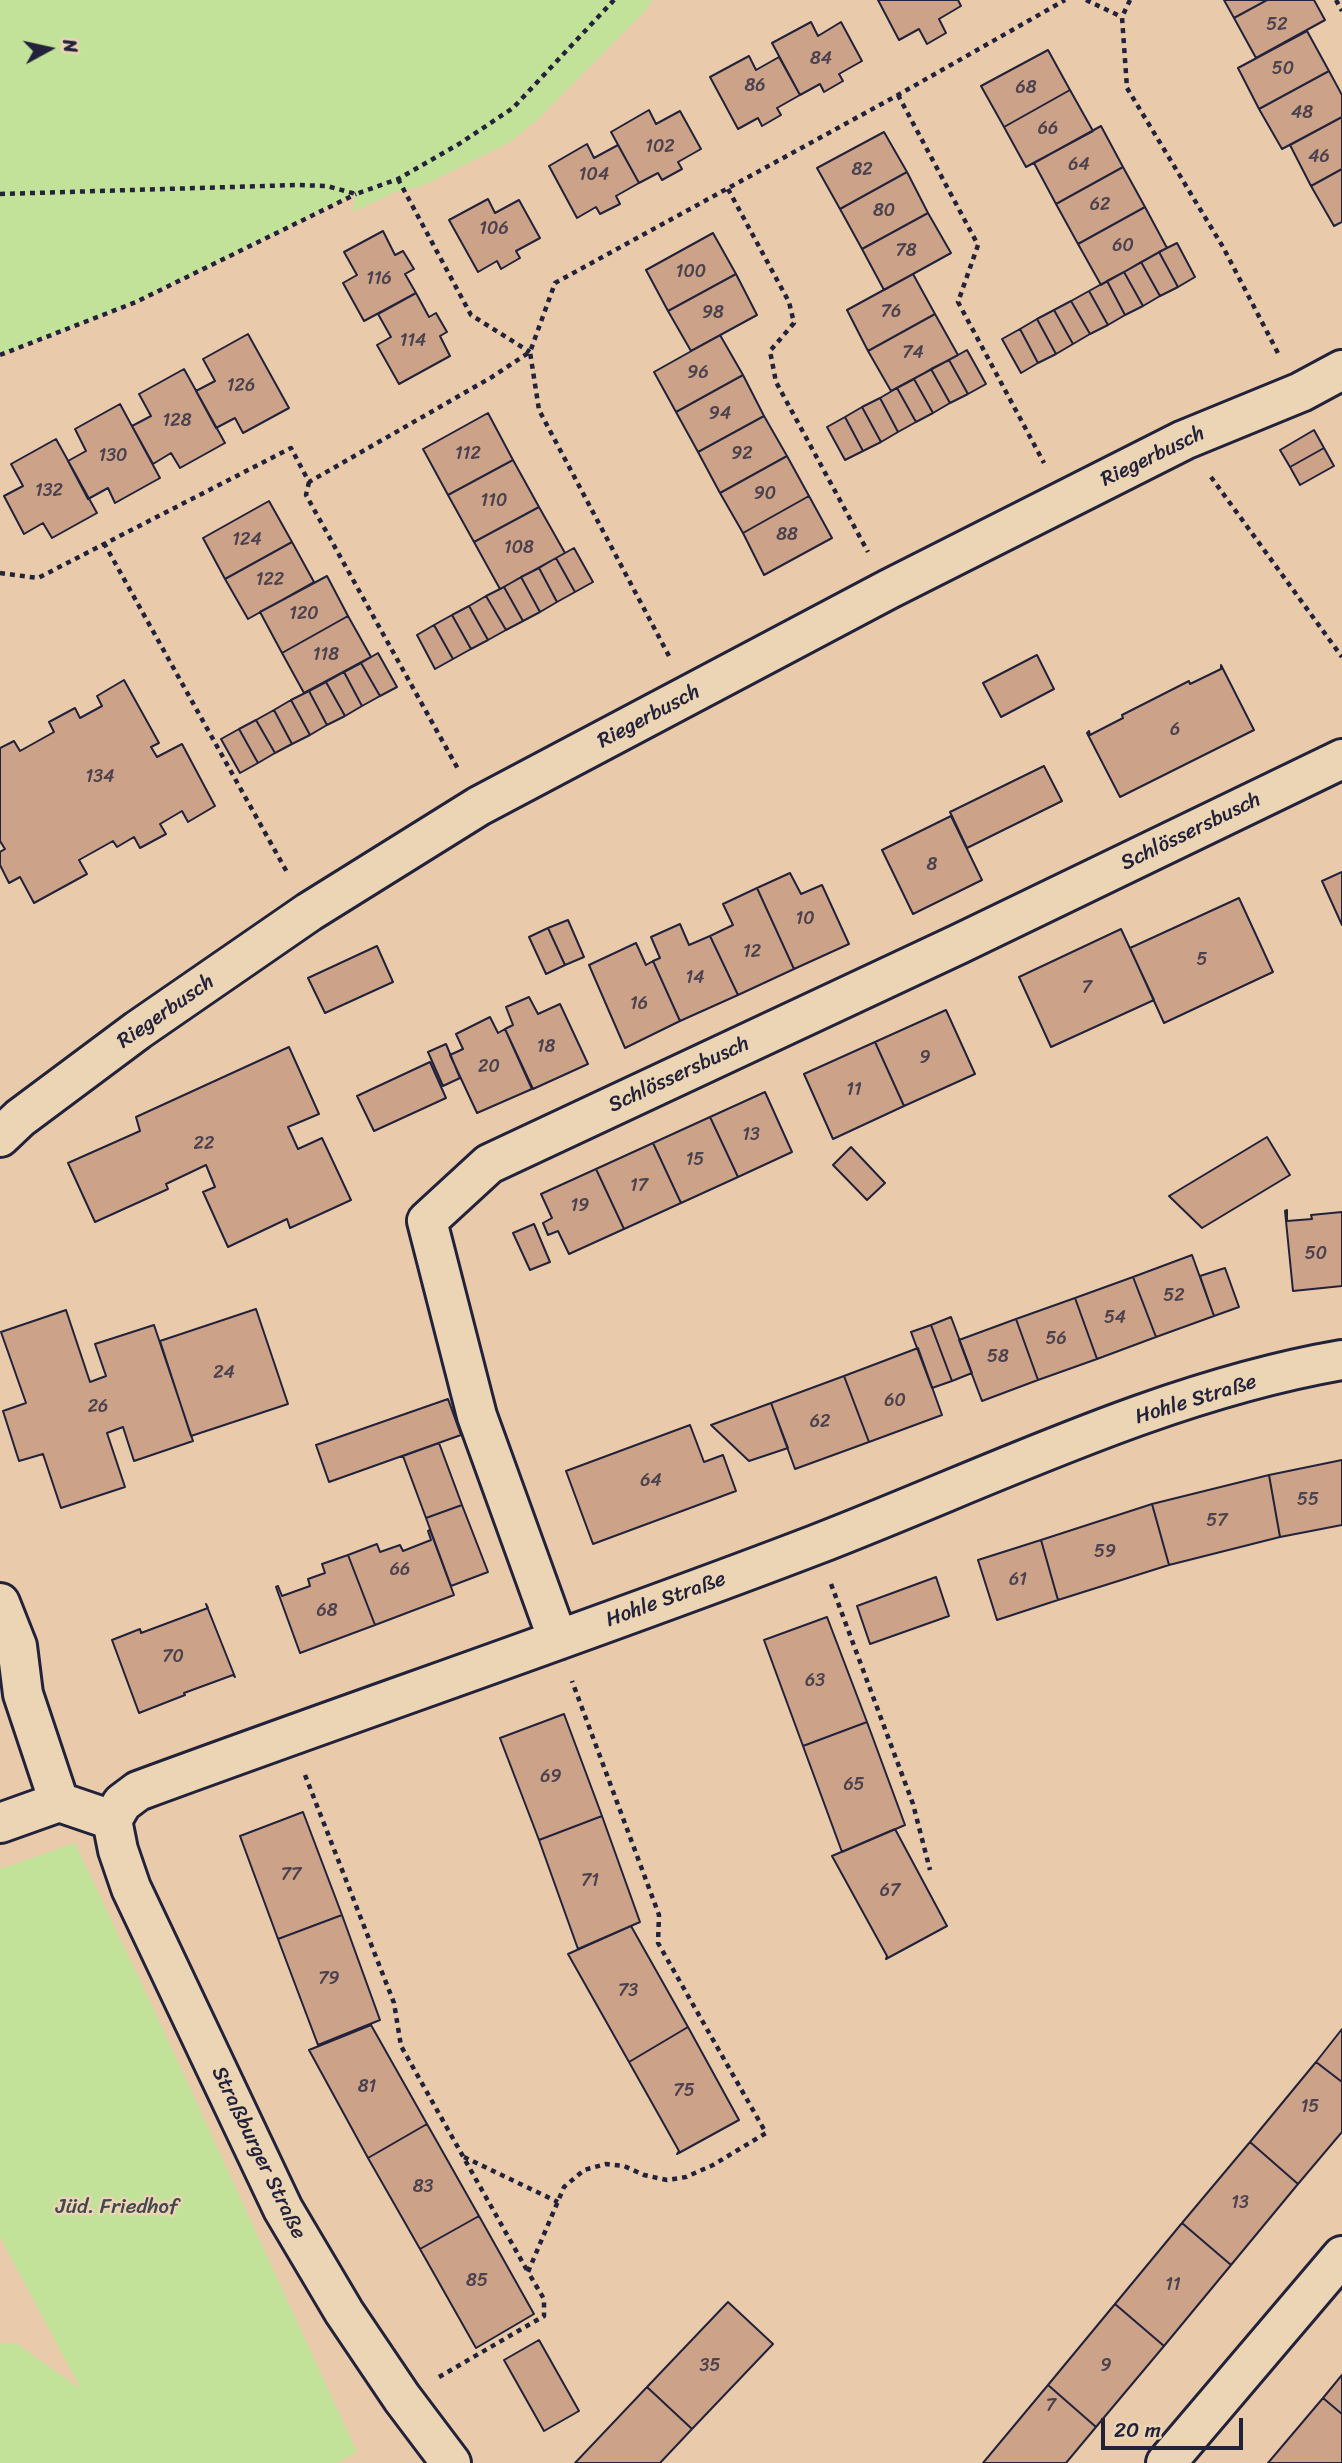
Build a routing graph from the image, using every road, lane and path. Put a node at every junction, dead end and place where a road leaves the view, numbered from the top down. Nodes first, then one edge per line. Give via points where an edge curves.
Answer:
1 (614, 0) edge
2 (1065, 0) edge
3 (1086, 0) edge
4 (1130, 0) edge
5 (1336, 0) edge
6 (1342, 11) edge
7 (1122, 17) junction
8 (898, 95) junction
9 (398, 179) junction
10 (728, 189) junction
11 (0, 194) edge
12 (356, 194) junction
13 (530, 352) junction
14 (0, 355) edge
15 (1342, 370) edge
16 (1301, 392) junction
17 (1184, 440) junction
18 (309, 482) junction
19 (1064, 501) junction
20 (104, 543) junction
21 (0, 573) edge
22 (889, 589) junction
23 (1342, 657) edge
24 (690, 696) junction
25 (1342, 759) edge
26 (479, 806) junction
27 (309, 912) junction
28 (0, 1137) edge
29 (1342, 1360) edge
30 (816, 1544) junction
31 (0, 1603) edge
32 (558, 1640) junction
33 (289, 1735) junction
34 (59, 1802) junction
35 (112, 1820) junction
36 (0, 1822) edge
37 (930, 1870) dead end
38 (463, 2157) junction
39 (558, 2202) junction
40 (1342, 2256) edge
41 (528, 2272) junction
42 (402, 2399) junction
43 (451, 2463) edge
44 (1166, 2463) edge

1 - 9 path via 513,108
2 - 8 path
3 - 7 path
4 - 7 path
5 - 6 path
7 - 16 path via 1127,88 1223,247
8 - 10 path
8 - 19 path via 978,245 958,302
9 - 12 path
9 - 13 path via 471,315
10 - 13 path via 555,283
10 - 22 path via 789,302 794,323 769,351 775,382
11 - 12 path via 297,185 327,186
12 - 14 path via 136,302
13 - 18 path
13 - 24 path via 539,410
15 - 16 street, Riegerbusch
16 - 17 street, Riegerbusch
17 - 19 street, Riegerbusch
17 - 23 path
18 - 20 path via 290,448
18 - 26 path via 306,495
19 - 22 street, Riegerbusch
20 - 21 path via 38,579
20 - 27 path
22 - 24 street, Riegerbusch
24 - 26 street, Riegerbusch
25 - 32 street, Schlössersbusch via 489,1164 427,1221 477,1416
26 - 27 street, Riegerbusch
27 - 28 street, Riegerbusch via 127,1038
29 - 30 street, Hohle Straße via 1200,1396 1099,1431
30 - 32 street, Hohle Straße
30 - 37 path via 913,1804
31 - 34 street via 17,1646 23,1694
32 - 33 street, Hohle Straße
32 - 39 path via 659,1915 658,1943 766,2133 686,2177 667,2180 606,2164 584,2170 564,2187
33 - 35 street, Hohle Straße via 138,1791 122,1803
33 - 38 path via 394,2003 401,2046
34 - 35 street
34 - 36 street
35 - 42 street, Straßburger Straße via 131,1888 283,2209
38 - 39 path
38 - 41 path
39 - 41 path
40 - 44 street
41 - 42 path via 544,2299 544,2316
42 - 43 street, Straßburger Straße

